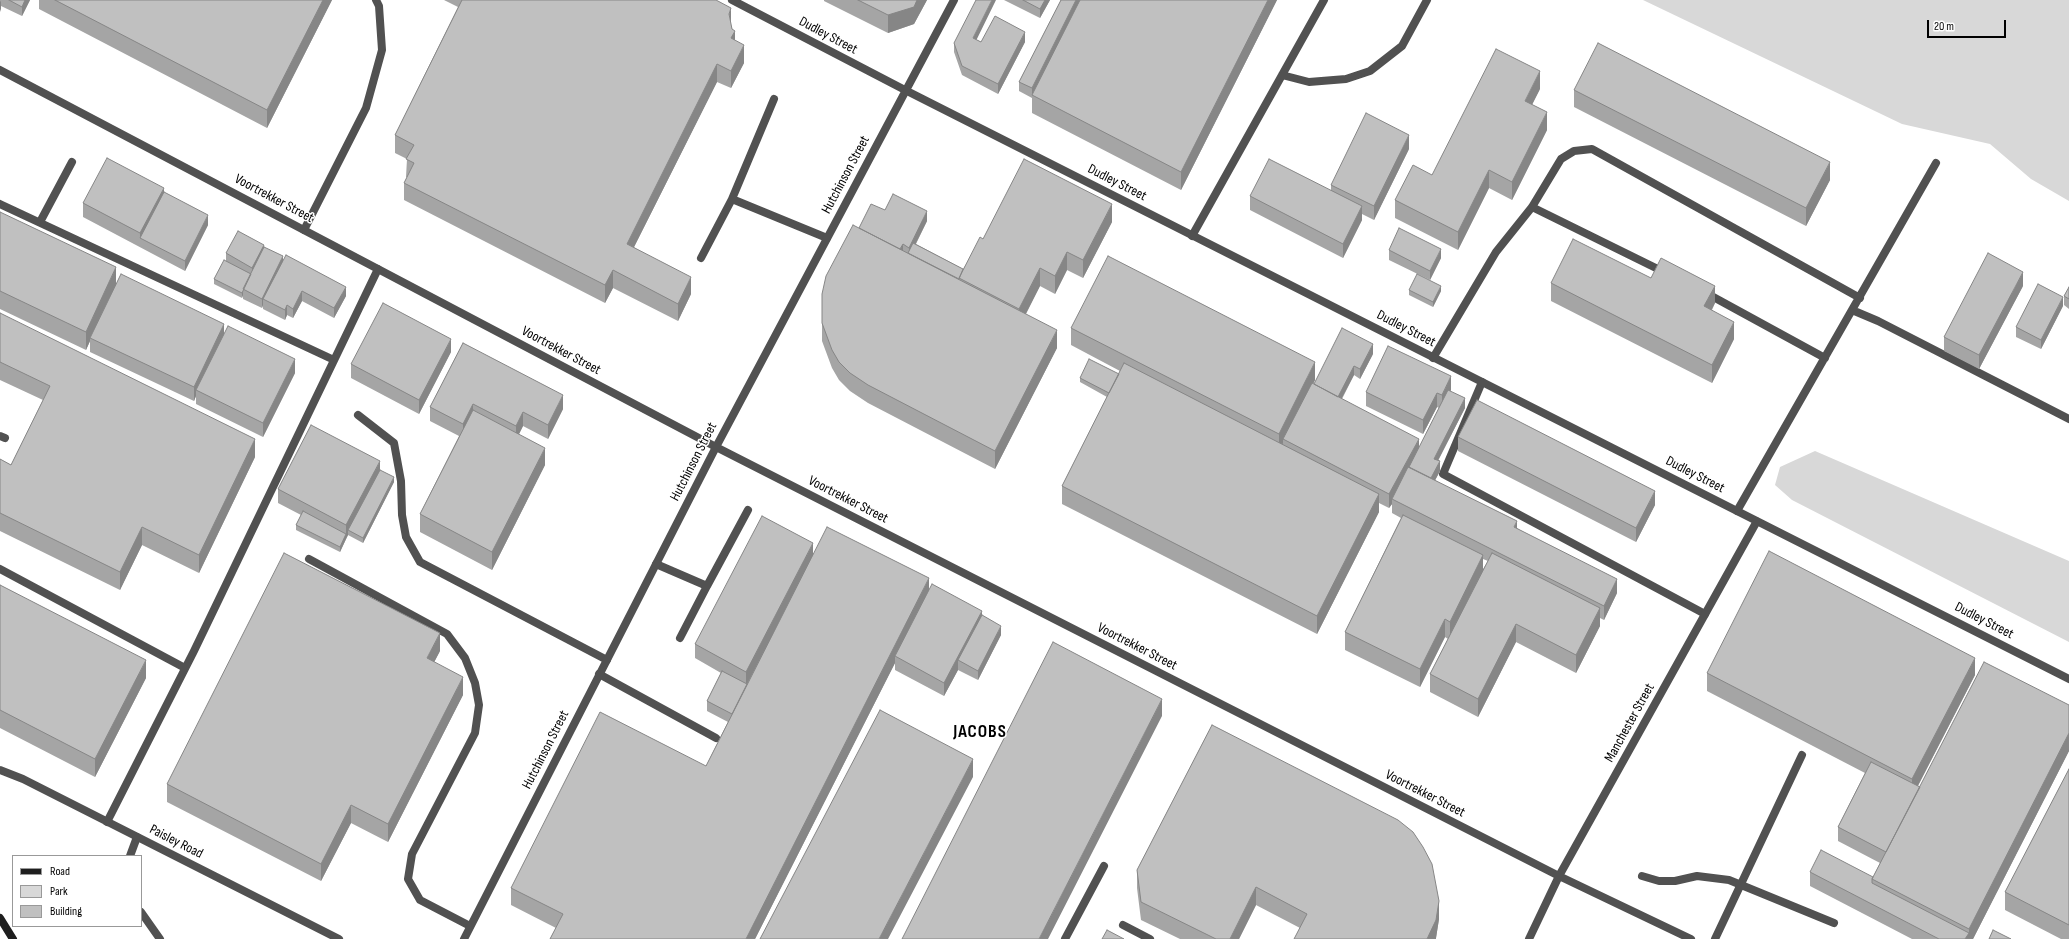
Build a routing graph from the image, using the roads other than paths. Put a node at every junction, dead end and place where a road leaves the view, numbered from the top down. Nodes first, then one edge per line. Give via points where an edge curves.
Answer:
1 (376, 0) edge
2 (732, 0) edge
3 (954, 0) edge
4 (1324, 0) edge
5 (1427, 0) edge
6 (0, 70) edge
7 (1282, 75) junction
8 (905, 90) junction
9 (774, 99) dead end
10 (72, 162) dead end
11 (1936, 163) dead end
12 (732, 199) junction
13 (0, 204) edge
14 (1532, 207) junction
15 (40, 222) junction
16 (304, 230) junction
17 (1192, 236) junction
18 (827, 238) junction
19 (701, 258) dead end
20 (378, 269) junction
21 (1670, 275) edge
22 (1698, 289) edge
23 (1860, 298) junction
24 (1852, 310) junction
25 (1433, 358) junction
26 (1825, 358) junction
27 (334, 360) junction
28 (1482, 382) junction
29 (358, 415) dead end
30 (2069, 419) edge
31 (716, 447) junction
32 (748, 510) dead end
33 (1737, 511) junction
34 (1757, 522) junction
35 (309, 559) dead end
36 (656, 564) junction
37 (0, 569) edge
38 (707, 586) junction
39 (1705, 614) junction
40 (680, 638) dead end
41 (607, 660) junction
42 (185, 668) junction
43 (599, 674) junction
44 (2069, 679) edge
45 (716, 738) dead end
46 (1802, 755) dead end
47 (0, 770) edge
48 (107, 822) junction
49 (136, 837) junction
50 (130, 855) edge
51 (1104, 866) dead end
52 (1559, 876) junction
53 (1642, 876) dead end
54 (1739, 885) junction
55 (142, 913) edge
56 (0, 918) edge
57 (1834, 922) dead end
58 (1123, 925) dead end
59 (470, 926) junction
60 (1687, 938) edge
61 (14, 939) edge
62 (160, 939) edge
63 (339, 939) edge
64 (464, 939) edge
65 (1065, 939) edge
66 (1150, 939) edge
67 (1529, 939) edge
68 (1715, 939) edge

1 - 16 street via 379,6 382,50 366,108
2 - 8 street, Dudley Street
3 - 8 street, Hutchinson Street
4 - 7 street
5 - 7 street via 1402,46 1370,71 1346,79 1310,82
6 - 16 street, Voortrekker Street
7 - 17 street
8 - 17 street, Dudley Street
8 - 18 street, Hutchinson Street
9 - 12 street
10 - 15 street
11 - 23 street
12 - 18 street
12 - 19 street
13 - 15 street
14 - 21 street
14 - 23 street via 1561,159 1574,151 1592,149
14 - 25 street via 1496,252
15 - 27 street
16 - 20 street, Voortrekker Street
17 - 25 street, Dudley Street
18 - 31 street, Hutchinson Street
20 - 27 street
20 - 31 street, Voortrekker Street
22 - 26 street
23 - 24 street
24 - 26 street
24 - 30 street
25 - 28 street, Dudley Street
26 - 33 street
27 - 42 street
28 - 33 street, Dudley Street
28 - 39 street via 1443,474
29 - 41 street via 394,444 401,481 402,515 406,537 420,562
31 - 36 street, Hutchinson Street
31 - 52 street, Voortrekker Street
32 - 38 street
33 - 34 street, Dudley Street
34 - 39 street, Manchester Street
34 - 44 street, Dudley Street
35 - 59 street via 446,634 465,658 475,683 479,705 475,733 412,854 408,879 420,900
36 - 38 street
36 - 41 street, Hutchinson Street
37 - 42 street
38 - 40 street
39 - 52 street, Manchester Street
41 - 43 street, Hutchinson Street
42 - 48 street
43 - 45 street
43 - 59 street, Hutchinson Street
46 - 54 street
47 - 48 street, Paisley Road
48 - 49 street, Paisley Road
49 - 50 street
49 - 63 street, Paisley Road
51 - 65 street
52 - 60 street, Voortrekker Street
52 - 67 street, Manchester Street
53 - 54 street via 1659,881 1675,881 1697,876 1729,880
54 - 57 street
54 - 68 street
55 - 62 street
56 - 61 main road
58 - 66 street
59 - 64 street, Hutchinson Street

